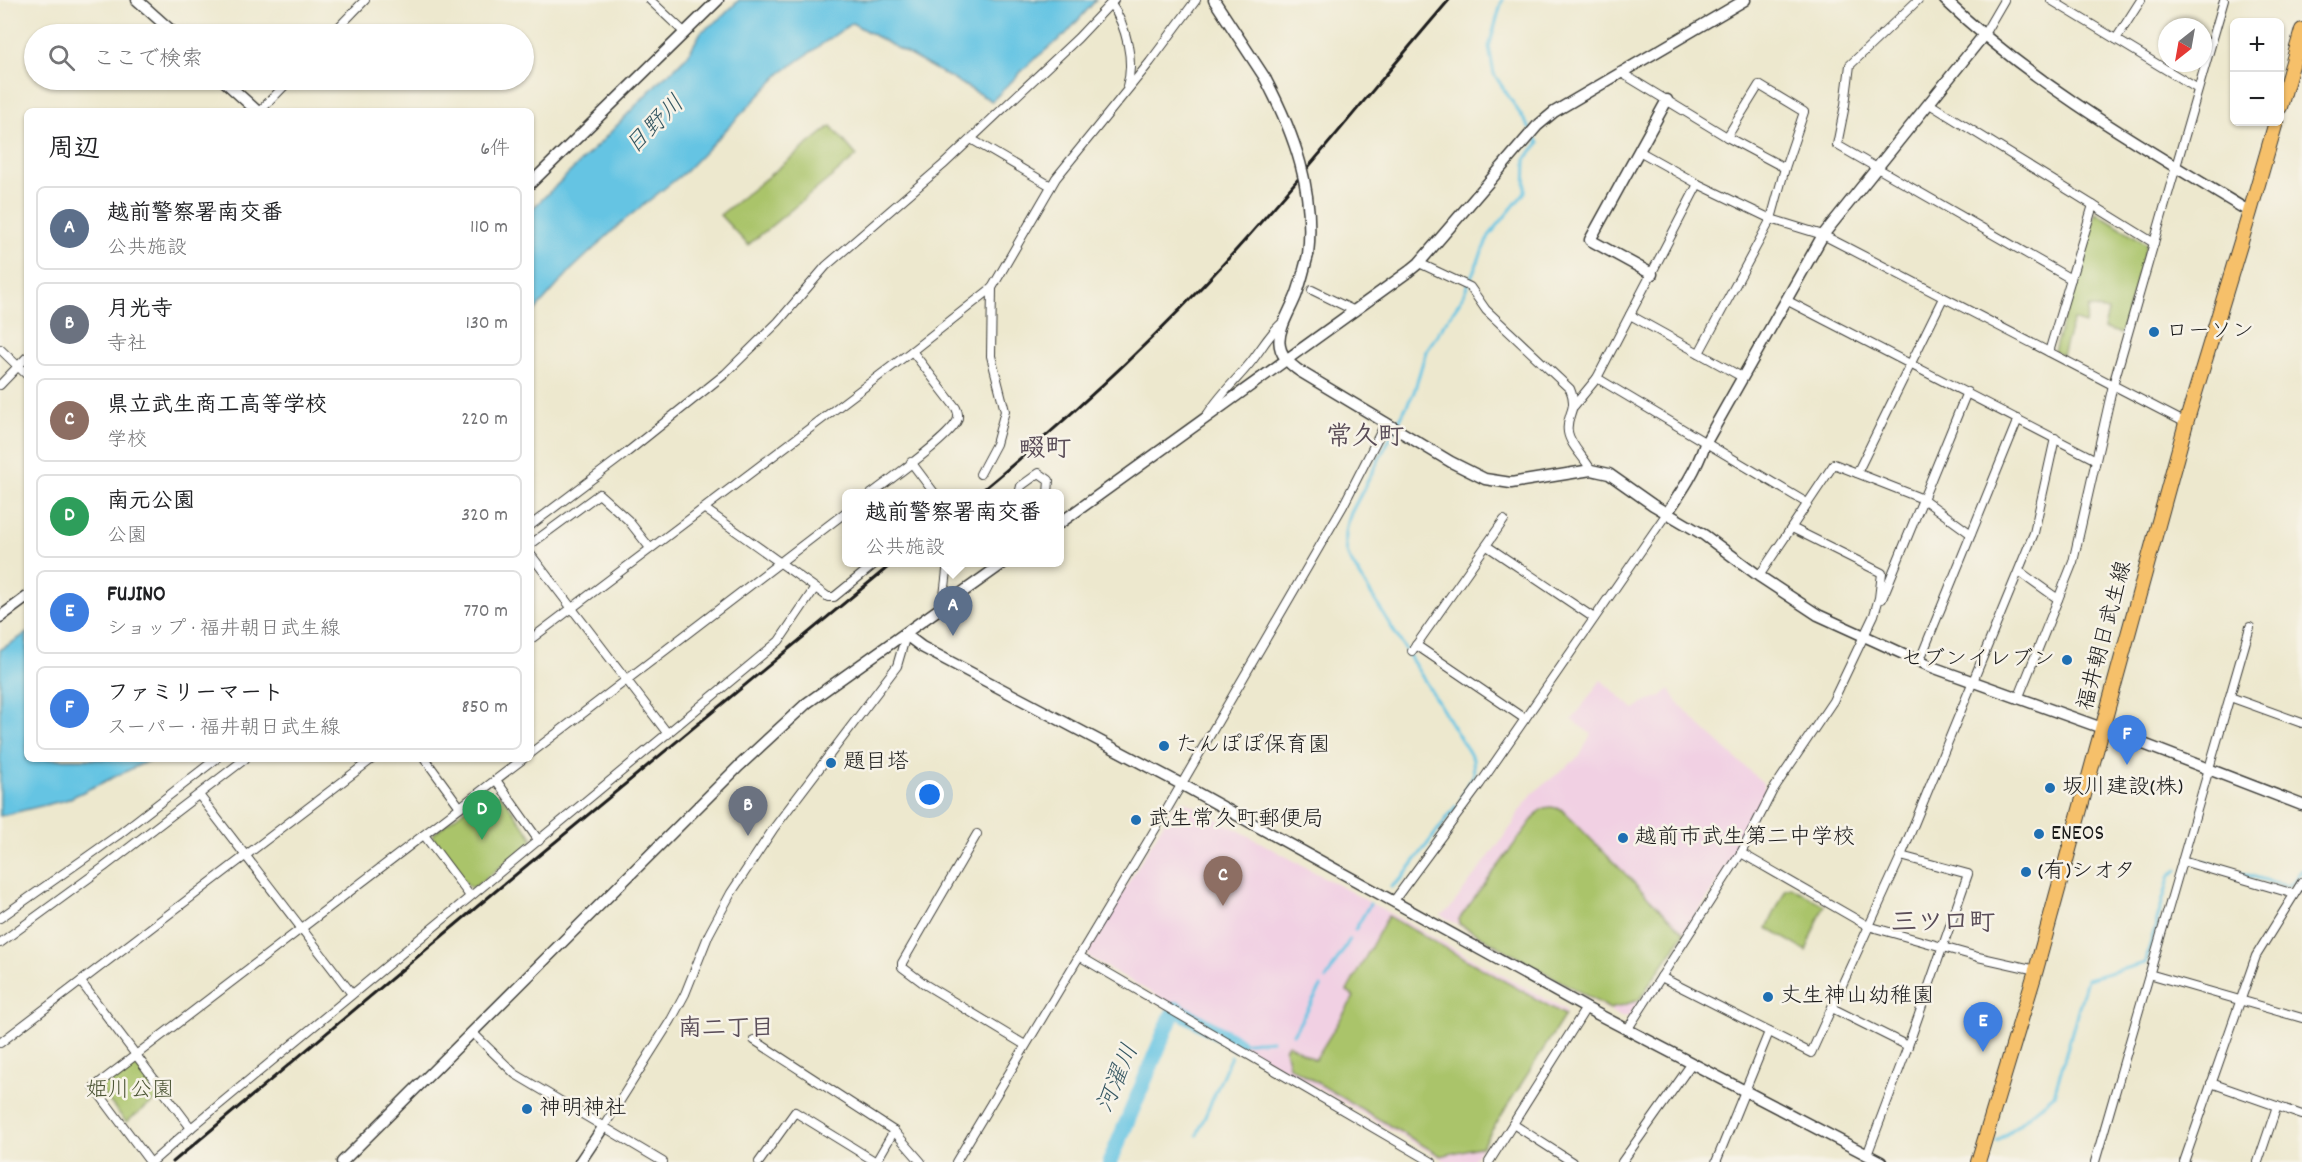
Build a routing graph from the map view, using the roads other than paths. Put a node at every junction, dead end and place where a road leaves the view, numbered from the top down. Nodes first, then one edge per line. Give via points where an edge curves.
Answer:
1 (137, 0) edge
2 (365, 0) edge
3 (650, 0) edge
4 (718, 0) edge
5 (1196, 0) edge
6 (1214, 0) edge
7 (1745, 0) edge
8 (1918, 0) edge
9 (1945, 0) edge
10 (2004, 0) edge
11 (2050, 0) edge
12 (2141, 0) edge
13 (2224, 0) edge
14 (1113, 2) edge
15 (164, 24) edge
16 (342, 24) edge
17 (2302, 30) edge
18 (685, 33) junction
19 (1983, 36) junction
20 (2116, 39) junction
21 (1620, 72) junction
22 (2198, 89) junction
23 (234, 90) edge
24 (280, 90) edge
25 (1125, 92) junction
26 (2284, 93) edge
27 (1667, 100) junction
28 (1928, 103) junction
29 (255, 108) edge
30 (261, 108) edge
31 (2275, 126) edge
32 (1727, 137) junction
33 (971, 139) junction
34 (1638, 151) junction
35 (2176, 167) junction
36 (1785, 168) junction
37 (1876, 169) junction
38 (534, 180) edge
39 (1698, 184) junction
40 (1051, 186) junction
41 (2093, 206) junction
42 (2250, 212) junction
43 (1771, 219) junction
44 (1822, 235) junction
45 (2154, 243) junction
46 (1419, 263) junction
47 (1652, 274) junction
48 (2071, 279) junction
49 (992, 288) junction
50 (1312, 290) dead end
51 (1943, 298) junction
52 (1786, 300) junction
53 (1355, 311) junction
54 (1630, 315) junction
55 (1284, 322) junction
56 (0, 349) edge
57 (912, 351) junction
58 (2049, 352) junction
59 (1699, 353) junction
60 (24, 360) edge
61 (1286, 360) junction
62 (1911, 364) junction
63 (18, 366) junction
64 (24, 372) edge
65 (1742, 377) junction
66 (1597, 378) junction
67 (0, 385) edge
68 (2113, 385) junction
69 (1967, 392) junction
70 (1574, 406) junction
71 (2018, 419) junction
72 (1204, 420) junction
73 (1388, 423) junction
74 (2186, 423) junction
75 (2055, 438) junction
76 (1705, 444) junction
77 (2096, 460) junction
78 (911, 462) junction
79 (1591, 470) junction
80 (1857, 473) junction
81 (980, 474) dead end
82 (879, 489) edge
83 (931, 489) edge
84 (1020, 489) edge
85 (1048, 489) edge
86 (1923, 499) junction
87 (1807, 504) junction
88 (705, 509) junction
89 (1667, 513) junction
90 (842, 515) edge
91 (1064, 517) edge
92 (1504, 520) dead end
93 (534, 523) edge
94 (1792, 528) junction
95 (1971, 534) junction
96 (534, 542) edge
97 (1487, 546) junction
98 (650, 549) junction
99 (534, 559) edge
100 (780, 563) junction
101 (871, 567) edge
102 (947, 567) edge
103 (998, 567) edge
104 (2019, 572) junction
105 (1759, 576) junction
106 (815, 588) junction
107 (24, 599) edge
108 (2058, 599) junction
109 (949, 604) junction
110 (1877, 607) junction
111 (572, 608) junction
112 (0, 617) edge
113 (1594, 618) junction
114 (2250, 627) dead end
115 (906, 635) junction
116 (534, 637) edge
117 (1865, 637) junction
118 (1920, 662) junction
119 (627, 680) junction
120 (1974, 682) junction
121 (2230, 697) junction
122 (2018, 699) junction
123 (1525, 719) junction
124 (2302, 723) edge
125 (2102, 728) junction
126 (668, 734) junction
127 (534, 751) edge
128 (212, 762) edge
129 (241, 762) edge
130 (368, 762) edge
131 (427, 762) edge
132 (520, 762) edge
133 (2207, 769) junction
134 (496, 780) junction
135 (1181, 784) junction
136 (199, 795) junction
137 (2302, 805) edge
138 (460, 807) junction
139 (977, 834) dead end
140 (424, 835) junction
141 (539, 841) junction
142 (1742, 853) junction
143 (244, 856) junction
144 (1901, 856) junction
145 (2182, 861) junction
146 (2302, 882) edge
147 (2294, 894) junction
148 (470, 896) junction
149 (1393, 902) junction
150 (0, 918) edge
151 (1868, 926) junction
152 (301, 928) junction
153 (0, 943) edge
154 (1942, 946) junction
155 (1078, 956) junction
156 (2036, 970) junction
157 (2150, 974) junction
158 (1661, 977) junction
159 (81, 982) junction
160 (351, 994) junction
161 (2240, 1000) junction
162 (1586, 1008) junction
163 (1832, 1008) junction
164 (2302, 1018) edge
165 (1627, 1030) junction
166 (472, 1032) junction
167 (1769, 1032) junction
168 (754, 1040) dead end
169 (0, 1043) edge
170 (1025, 1046) junction
171 (1908, 1046) junction
172 (135, 1053) junction
173 (1692, 1063) junction
174 (2211, 1083) junction
175 (1745, 1090) junction
176 (2277, 1106) junction
177 (2302, 1114) edge
178 (1513, 1124) junction
179 (604, 1126) junction
180 (191, 1128) junction
181 (894, 1131) junction
182 (1867, 1155) junction
183 (151, 1162) edge
184 (342, 1162) edge
185 (580, 1162) edge
186 (663, 1162) edge
187 (759, 1162) edge
188 (876, 1162) edge
189 (921, 1162) edge
190 (956, 1162) edge
191 (1432, 1162) edge
192 (1489, 1162) edge
193 (1572, 1162) edge
194 (1622, 1162) edge
195 (1716, 1162) edge
196 (1881, 1162) edge
197 (1978, 1162) edge
198 (2095, 1162) edge
199 (2184, 1162) edge
200 (2258, 1162) edge

1 - 15 street
2 - 16 street
3 - 18 street
4 - 18 street
5 - 25 street
6 - 55 street, bridge via 1265,78 1304,172 1310,214 1308,255
7 - 21 street
8 - 37 street via 1850,65 1837,145
9 - 19 street
10 - 19 street
11 - 20 street
12 - 20 street
13 - 22 street
14 - 25 street via 1121,18 1129,60
14 - 33 street
17 - 26 main road
18 - 38 street
19 - 28 street
19 - 35 street via 2060,94
20 - 22 street
21 - 27 street
21 - 46 street via 1536,127
22 - 35 street
23 - 29 street
24 - 30 street
25 - 40 street
27 - 32 street
27 - 34 street
28 - 37 street
28 - 41 street
31 - 42 main road, 福井朝日武生線
32 - 36 street
32 - 36 street via 1759,85 1804,112
33 - 40 street
33 - 93 street via 825,266 778,322 725,374
34 - 39 street
34 - 47 street via 1590,240
35 - 42 street
35 - 45 street
36 - 43 street
37 - 44 street
37 - 48 street
39 - 43 street
39 - 47 street
40 - 49 street
41 - 45 street
41 - 48 street
42 - 74 main road, 福井朝日武生線
43 - 44 street
43 - 59 street
44 - 51 street
44 - 52 street
45 - 68 street
46 - 53 street
46 - 70 street via 1470,287 1486,310 1570,389
47 - 54 street
48 - 58 street
49 - 57 street
49 - 81 street via 991,356 1005,411 996,444
50 - 53 street
51 - 58 street
51 - 62 street
52 - 62 street
52 - 65 street
53 - 61 street
54 - 59 street
54 - 66 street
55 - 61 street via 1279,344
55 - 72 street via 1273,330
56 - 63 street
57 - 78 street via 958,415 944,436
57 - 88 street
58 - 68 street
59 - 65 street
60 - 63 street
61 - 72 street
61 - 73 street
62 - 69 street
62 - 80 street
63 - 64 street
63 - 67 street
65 - 76 street
66 - 70 street
66 - 76 street
68 - 74 street
68 - 77 street
69 - 71 street
69 - 86 street
70 - 79 street via 1568,434
71 - 75 street
71 - 95 street
72 - 91 street
73 - 79 street via 1485,479 1511,483
73 - 135 street
74 - 125 main road, 福井朝日武生線
75 - 77 street
75 - 104 street via 2034,533
76 - 87 street
76 - 89 street
77 - 108 street via 2073,562
78 - 82 street
78 - 83 street
79 - 89 street via 1609,474
80 - 86 street
80 - 87 street via 1834,464
84 - 85 street via 1038,473 1049,480
86 - 95 street
86 - 110 street
87 - 94 street
88 - 98 street
88 - 100 street
89 - 105 street
89 - 113 street
90 - 100 street
92 - 97 street
94 - 105 street
94 - 110 street via 1882,573
95 - 118 street
96 - 98 street via 599,494 628,520
97 - 113 street
97 - 123 street via 1414,648
98 - 111 street
99 - 111 street
100 - 106 street
100 - 119 street
101 - 106 street via 834,597
102 - 109 street via 944,596
103 - 109 street
104 - 108 street
104 - 120 street
105 - 117 street via 1809,610
106 - 126 street via 780,641
107 - 112 street
108 - 122 street
109 - 115 street
110 - 117 street
111 - 116 street
111 - 119 street
113 - 123 street
114 - 121 street
115 - 135 street
115 - 166 street via 807,703
115 - 179 street via 897,666 774,828 719,913 699,953 686,994
117 - 118 street
117 - 142 street via 1833,701 1773,790
118 - 120 street
119 - 126 street
119 - 127 street
120 - 122 street
120 - 144 street
121 - 124 street
121 - 133 street
122 - 125 street
123 - 149 street
125 - 133 street
125 - 156 main road, 福井朝日武生線
126 - 141 street
128 - 150 street via 118,835
129 - 136 street
130 - 143 street
131 - 138 street
132 - 134 street
133 - 137 street
133 - 145 street
134 - 138 street
134 - 141 street
135 - 149 street
135 - 155 street
136 - 143 street
136 - 153 street
138 - 140 street
139 - 170 street via 902,967
140 - 148 street
140 - 152 street
141 - 148 street
142 - 151 street
142 - 158 street
143 - 152 street
143 - 159 street
144 - 151 street
144 - 154 street via 1968,874
145 - 147 street
145 - 157 street
146 - 147 street
147 - 161 street via 2256,956
148 - 160 street
149 - 162 street
151 - 154 street
151 - 163 street
152 - 160 street
152 - 172 street
154 - 156 street
154 - 171 street
155 - 170 street
155 - 191 street
156 - 197 main road, 福井朝日武生線
157 - 161 street
157 - 198 street
158 - 165 street
158 - 167 street
159 - 169 street
159 - 172 street
160 - 180 street
161 - 164 street
161 - 174 street
162 - 165 street
162 - 178 street
163 - 167 street via 1811,1053
163 - 171 street
165 - 173 street
166 - 179 street via 515,1074
166 - 184 street
167 - 175 street
168 - 181 street
170 - 190 street
171 - 182 street
172 - 180 street
172 - 183 street via 93,1087
173 - 175 street
173 - 194 street
174 - 176 street
174 - 199 street
175 - 182 street
175 - 195 street
176 - 177 street
176 - 200 street
178 - 192 street
178 - 193 street
179 - 185 street
179 - 186 street
180 - 183 street
181 - 188 street
181 - 189 street
182 - 196 street
187 - 188 street via 795,1112

